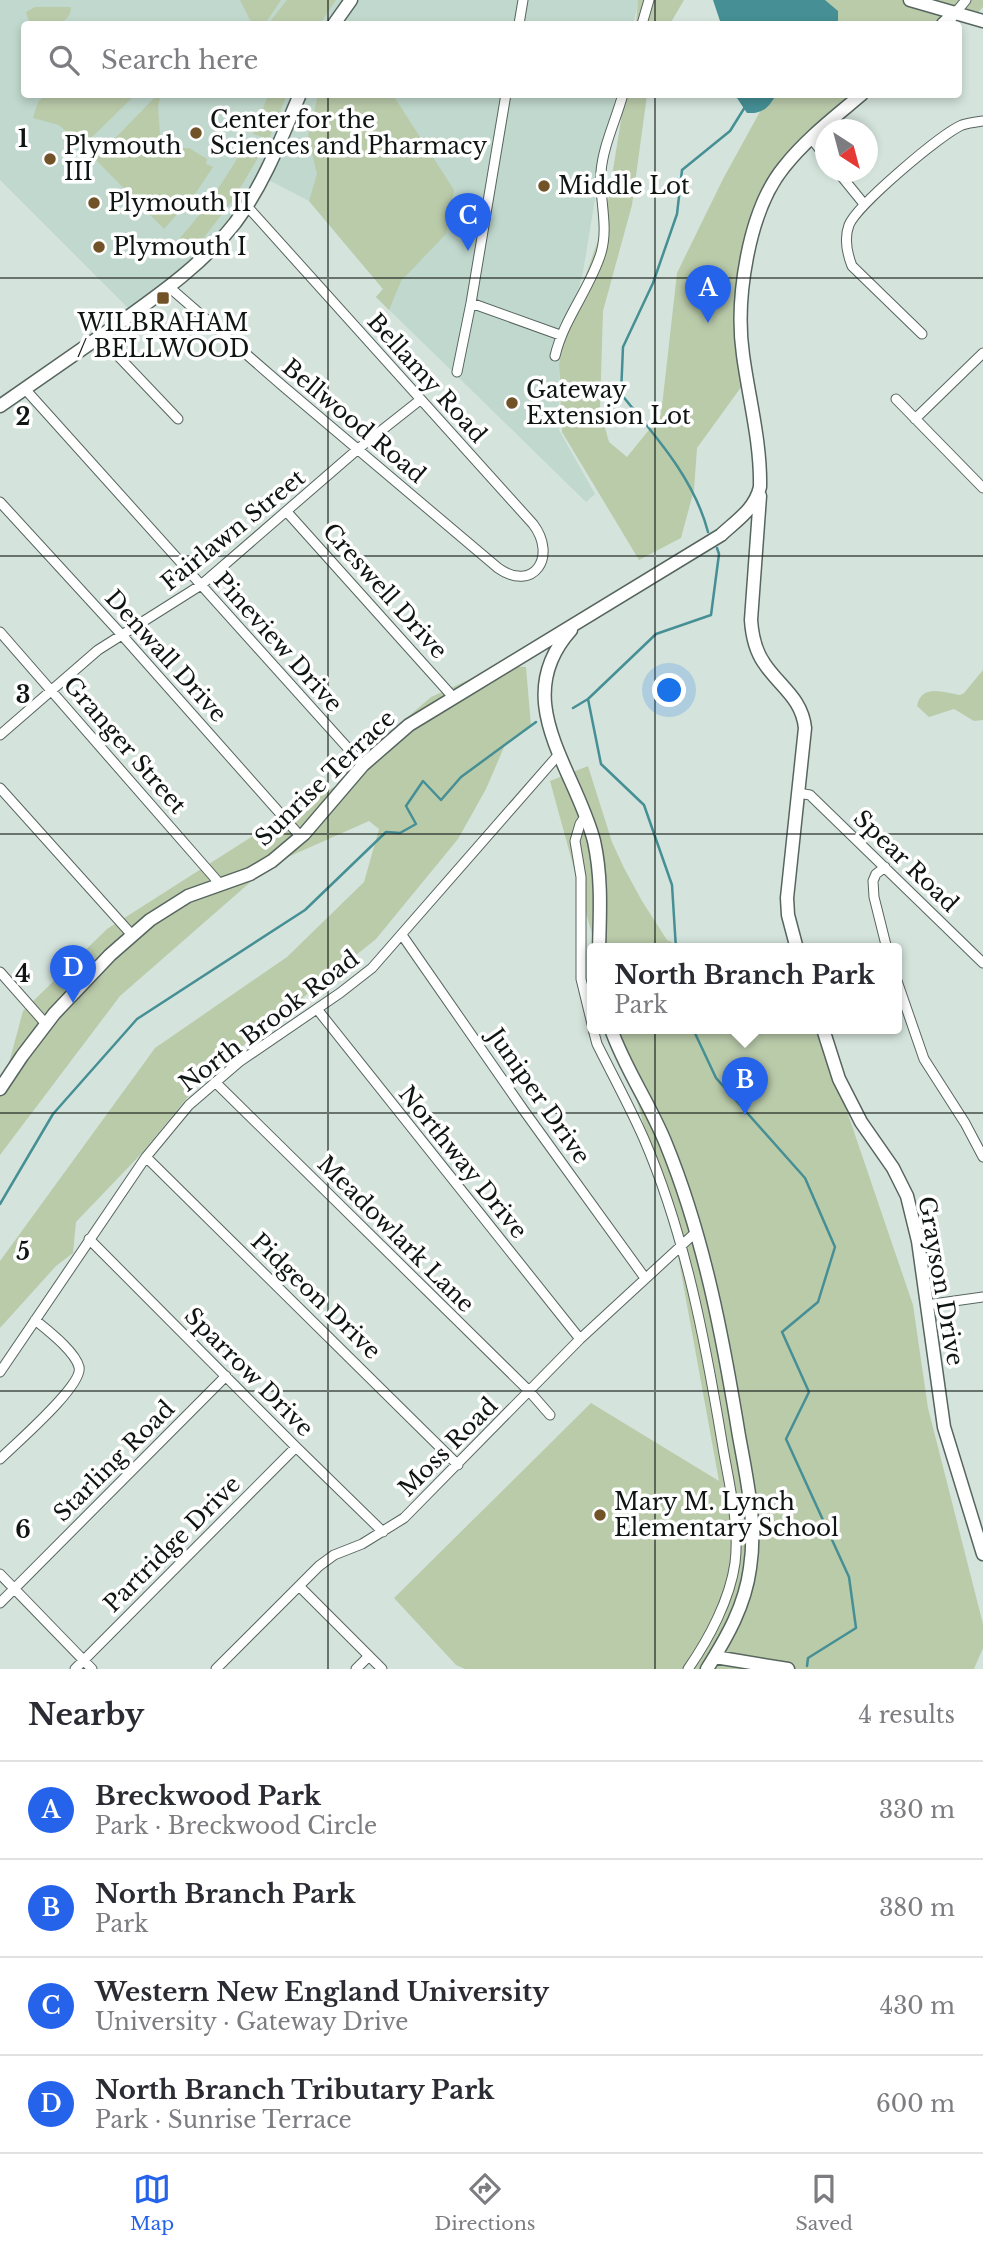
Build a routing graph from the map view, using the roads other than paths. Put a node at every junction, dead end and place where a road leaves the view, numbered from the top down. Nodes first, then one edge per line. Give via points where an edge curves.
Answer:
1 (351, 0) edge
2 (523, 0) edge
3 (649, 0) edge
4 (910, 0) edge
5 (965, 0) edge
6 (956, 12) junction
7 (336, 21) edge
8 (520, 21) edge
9 (643, 21) edge
10 (946, 21) edge
11 (983, 21) edge
12 (297, 98) edge
13 (505, 98) edge
14 (622, 98) edge
15 (857, 98) edge
16 (983, 121) edge
17 (811, 138) junction
18 (815, 143) edge
19 (846, 182) edge
20 (864, 204) junction
21 (247, 205) junction
22 (169, 287) junction
23 (471, 303) junction
24 (922, 334) dead end
25 (560, 335) junction
26 (100, 337) junction
27 (983, 353) edge
28 (555, 356) dead end
29 (457, 372) dead end
30 (25, 389) junction
31 (896, 399) dead end
32 (420, 400) junction
33 (0, 406) edge
34 (178, 419) dead end
35 (915, 419) junction
36 (358, 449) junction
37 (760, 487) junction
38 (983, 488) edge
39 (0, 502) edge
40 (288, 512) junction
41 (758, 526) junction
42 (721, 535) junction
43 (519, 578) joint
44 (201, 585) junction
45 (582, 620) junction
46 (0, 632) edge
47 (121, 634) junction
48 (528, 651) junction
49 (549, 665) junction
50 (51, 690) junction
51 (453, 697) junction
52 (0, 735) edge
53 (560, 753) junction
54 (363, 765) junction
55 (0, 788) edge
56 (798, 793) junction
57 (586, 815) junction
58 (301, 838) junction
59 (885, 867) junction
60 (220, 884) junction
61 (132, 935) junction
62 (402, 935) junction
63 (599, 943) edge
64 (795, 943) edge
65 (886, 943) edge
66 (983, 964) edge
67 (0, 972) edge
68 (902, 995) edge
69 (587, 1004) edge
70 (317, 1009) junction
71 (46, 1024) junction
72 (594, 1034) edge
73 (613, 1034) edge
74 (825, 1034) edge
75 (215, 1082) junction
76 (0, 1089) edge
77 (146, 1157) junction
78 (983, 1157) edge
79 (695, 1233) junction
80 (89, 1239) junction
81 (681, 1246) junction
82 (645, 1278) junction
83 (983, 1297) edge
84 (926, 1305) junction
85 (35, 1320) junction
86 (580, 1339) junction
87 (0, 1372) edge
88 (226, 1376) junction
89 (529, 1391) junction
90 (550, 1415) dead end
91 (296, 1447) junction
92 (0, 1459) edge
93 (458, 1465) junction
94 (383, 1532) junction
95 (983, 1554) edge
96 (0, 1574) edge
97 (299, 1586) junction
98 (14, 1589) junction
99 (0, 1603) edge
100 (369, 1656) junction
101 (715, 1657) junction
102 (84, 1660) junction
103 (75, 1669) edge
104 (92, 1669) edge
105 (216, 1669) edge
106 (356, 1669) edge
107 (382, 1669) edge
108 (688, 1669) edge
109 (707, 1669) edge
110 (788, 1669) edge

1 - 7 street
2 - 8 street
3 - 9 street
4 - 6 street
5 - 6 street
6 - 10 street
6 - 11 street
12 - 21 street via 278,148
13 - 23 street
14 - 25 street via 602,166 602,250
15 - 17 street
16 - 20 street via 954,130
17 - 18 street
17 - 37 street via 784,166 766,195 752,236 744,284 742,346
19 - 20 street
20 - 24 street via 848,227 852,266
21 - 22 street via 213,248
21 - 32 street, Bellamy Road
22 - 26 street
22 - 36 street, Bellwood Road
23 - 25 street
23 - 29 street
25 - 28 street
26 - 30 street
26 - 34 street
27 - 35 street
30 - 33 street
30 - 44 street, Pineview Drive
31 - 35 street
32 - 36 street, Fairlawn Street
32 - 43 street, Bellamy Road via 540,534 541,562
35 - 38 street
36 - 40 street, Fairlawn Street
36 - 43 street, Bellwood Road via 498,568
37 - 41 street
37 - 42 street via 753,504
39 - 47 street, Denwall Drive
40 - 44 street, Fairlawn Street
40 - 51 street, Creswell Drive
41 - 42 street via 737,525
41 - 56 street via 752,633 765,666 803,712
42 - 45 street, Sunrise Terrace
44 - 47 street, Fairlawn Street
44 - 54 street, Pineview Drive
45 - 48 street, Sunrise Terrace
45 - 49 street via 561,642
46 - 50 street, Granger Street
47 - 50 street, Fairlawn Street
47 - 58 street, Denwall Drive
48 - 49 street
48 - 51 street, Sunrise Terrace
49 - 53 street via 544,709
50 - 52 street, Fairlawn Street
50 - 60 street, Granger Street
51 - 54 street, Sunrise Terrace via 409,725
53 - 57 street
53 - 62 street, North Brook Road
54 - 58 street, Sunrise Terrace
55 - 61 street
56 - 59 street, Spear Road via 810,795
56 - 64 street via 787,898
57 - 63 street via 600,881
57 - 69 street via 575,841 581,877 581,979
58 - 60 street, Sunrise Terrace via 250,874
59 - 65 street via 875,876 873,889
59 - 66 street, Spear Road
60 - 61 street, Sunrise Terrace via 178,901
61 - 71 street, Sunrise Terrace
62 - 70 street, North Brook Road via 366,973
62 - 82 street, Juniper Drive
67 - 71 street
68 - 78 street via 924,1059
70 - 75 street, North Brook Road
70 - 86 street, Northway Drive
71 - 76 street, Sunrise Terrace
72 - 81 street via 644,1140
73 - 79 street via 665,1142
74 - 84 street, Grayson Drive via 839,1079 907,1196
75 - 77 street, North Brook Road
75 - 89 street, Meadowlark Lane
77 - 80 street, North Brook Road
77 - 93 street, Pidgeon Drive
79 - 81 street, Moss Road
79 - 101 street via 723,1342 753,1527 751,1566 741,1604
80 - 85 street, North Brook Road
80 - 88 street, Sparrow Drive
81 - 82 street, Moss Road
81 - 108 street via 716,1405 735,1563 724,1600
82 - 86 street, Moss Road
83 - 84 street
84 - 95 street, Grayson Drive via 944,1427
85 - 87 street, North Brook Road
85 - 92 street via 71,1354 79,1367 78,1378
86 - 89 street, Moss Road
88 - 91 street, Sparrow Drive
88 - 98 street, Starling Road
89 - 90 street, Meadowlark Lane
89 - 93 street, Moss Road
91 - 94 street, Sparrow Drive
91 - 102 street, Partridge Drive
93 - 94 street, Moss Road via 404,1518
94 - 97 street, Moss Road via 334,1555
96 - 98 street
97 - 100 street
97 - 105 street, Moss Road
98 - 99 street, Starling Road
98 - 102 street
100 - 106 street
100 - 107 street
101 - 109 street
101 - 110 street
102 - 103 street, Partridge Drive
102 - 104 street

